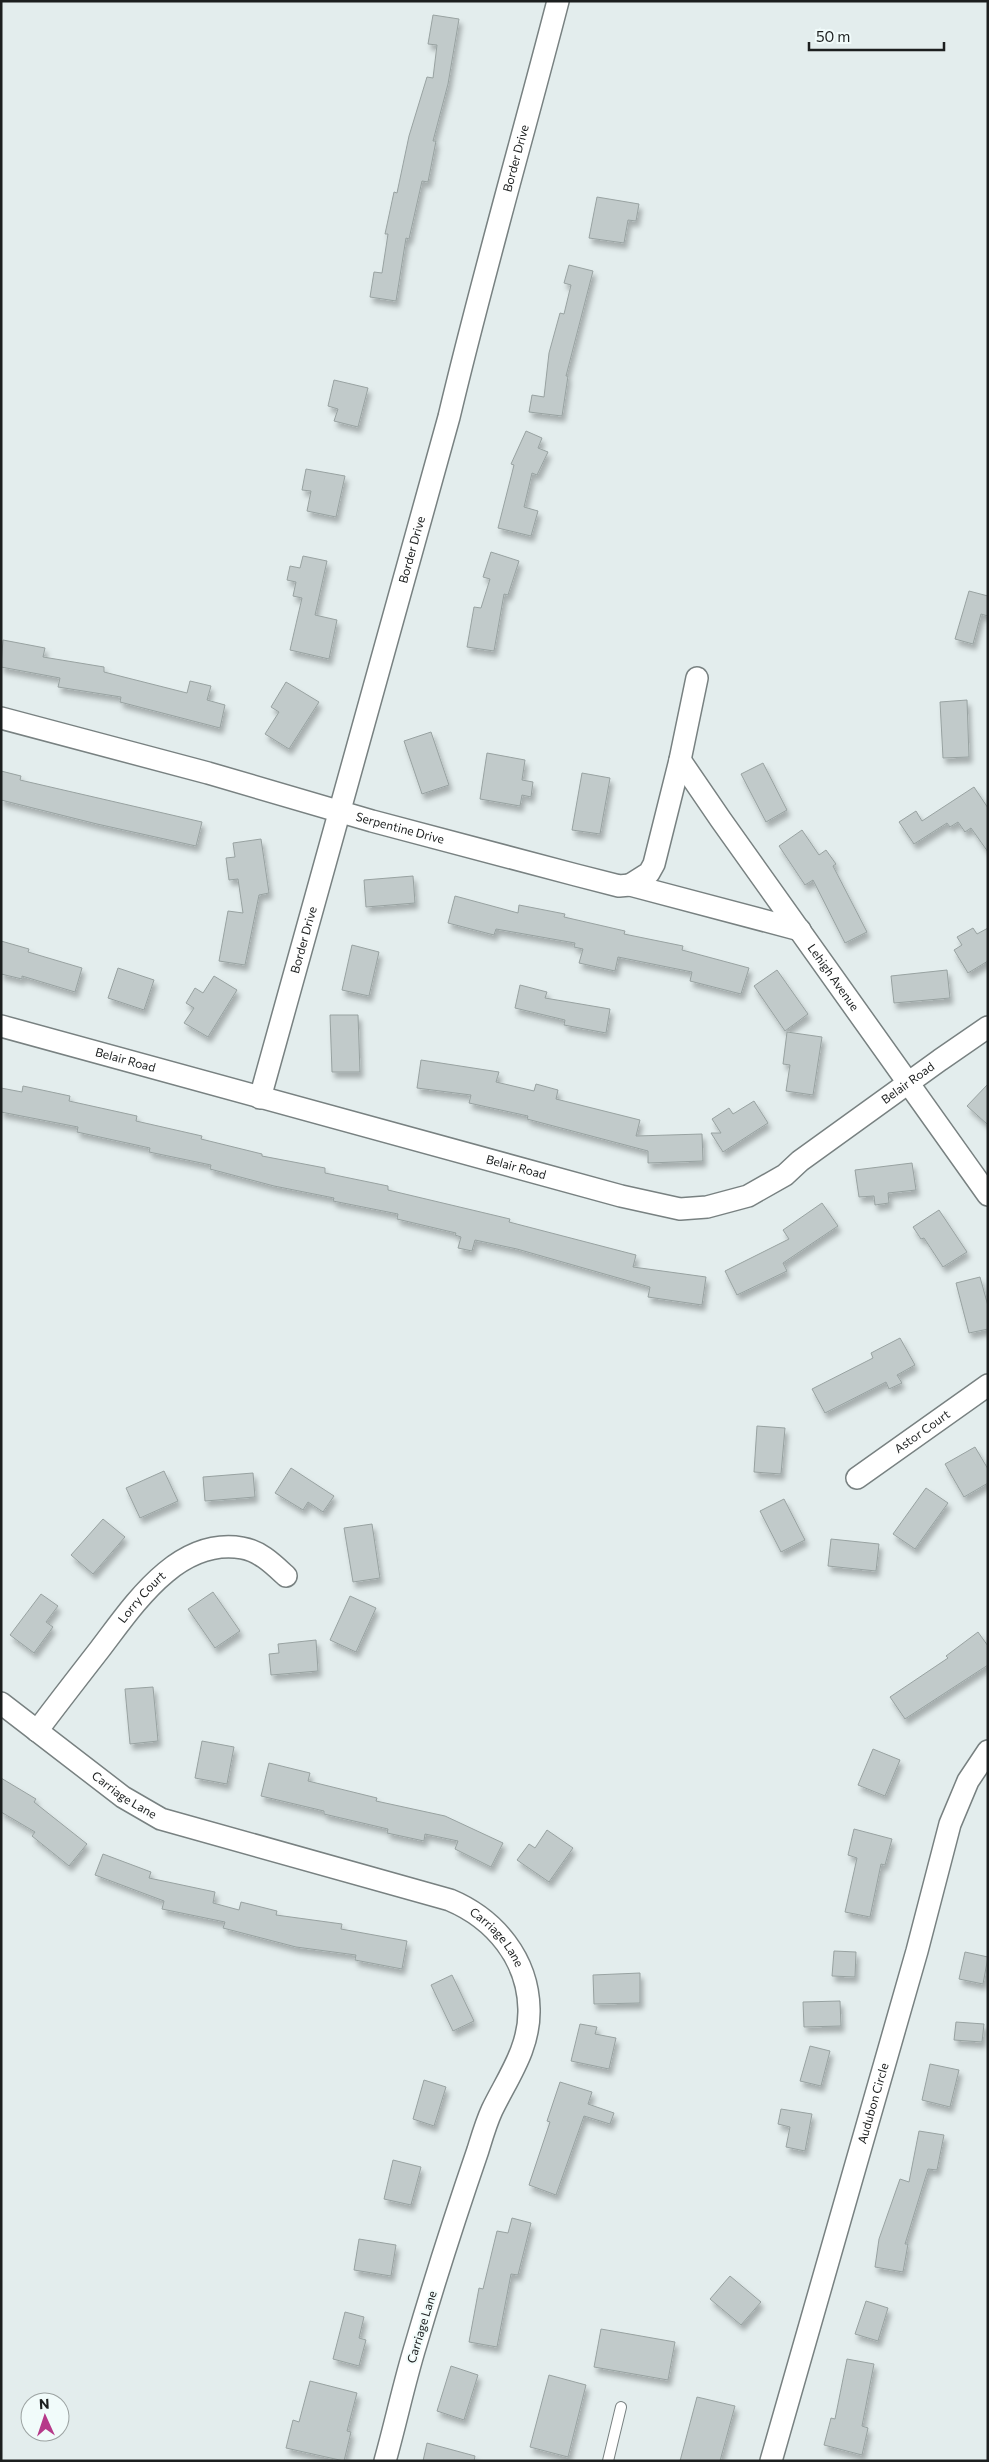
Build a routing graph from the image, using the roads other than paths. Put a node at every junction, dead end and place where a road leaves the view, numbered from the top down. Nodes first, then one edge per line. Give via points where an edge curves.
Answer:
1 (558, 1) edge
2 (698, 678) dead end
3 (1, 718) edge
4 (680, 760) junction
5 (340, 811) junction
6 (630, 885) junction
7 (800, 930) junction
8 (1, 1026) edge
9 (988, 1027) edge
10 (908, 1083) junction
11 (260, 1098) junction
12 (988, 1194) edge
13 (988, 1385) edge
14 (857, 1478) dead end
15 (286, 1576) dead end
16 (1, 1703) edge
17 (37, 1730) junction
18 (988, 1751) edge
19 (621, 2406) dead end
20 (385, 2461) edge
21 (608, 2461) edge
22 (771, 2461) edge

1 - 5 street, Border Drive via 449,417
2 - 4 street
3 - 5 street, Serpentine Drive
4 - 6 street via 654,864 649,873
4 - 7 street, Lehigh Avenue
5 - 6 street, Serpentine Drive via 619,886
5 - 11 street, Border Drive
6 - 7 street, Serpentine Drive
7 - 10 street, Lehigh Avenue
8 - 11 street, Belair Road
9 - 10 street, Belair Road
10 - 11 street, Belair Road via 767,1187 728,1203 680,1208 621,1196
10 - 12 street, Lehigh Avenue
13 - 14 street, Astor Court
15 - 17 street, Lorry Court via 268,1560 241,1548 211,1550 172,1567 144,1592
16 - 17 street, Carriage Lane
17 - 20 street, Carriage Lane via 123,1797 161,1819 450,1900 478,1914 493,1926 515,1956 527,1990 529,2027 525,2046 491,2112 477,2152 416,2345
18 - 22 street, Audubon Circle via 968,1781 950,1824
19 - 21 lane

